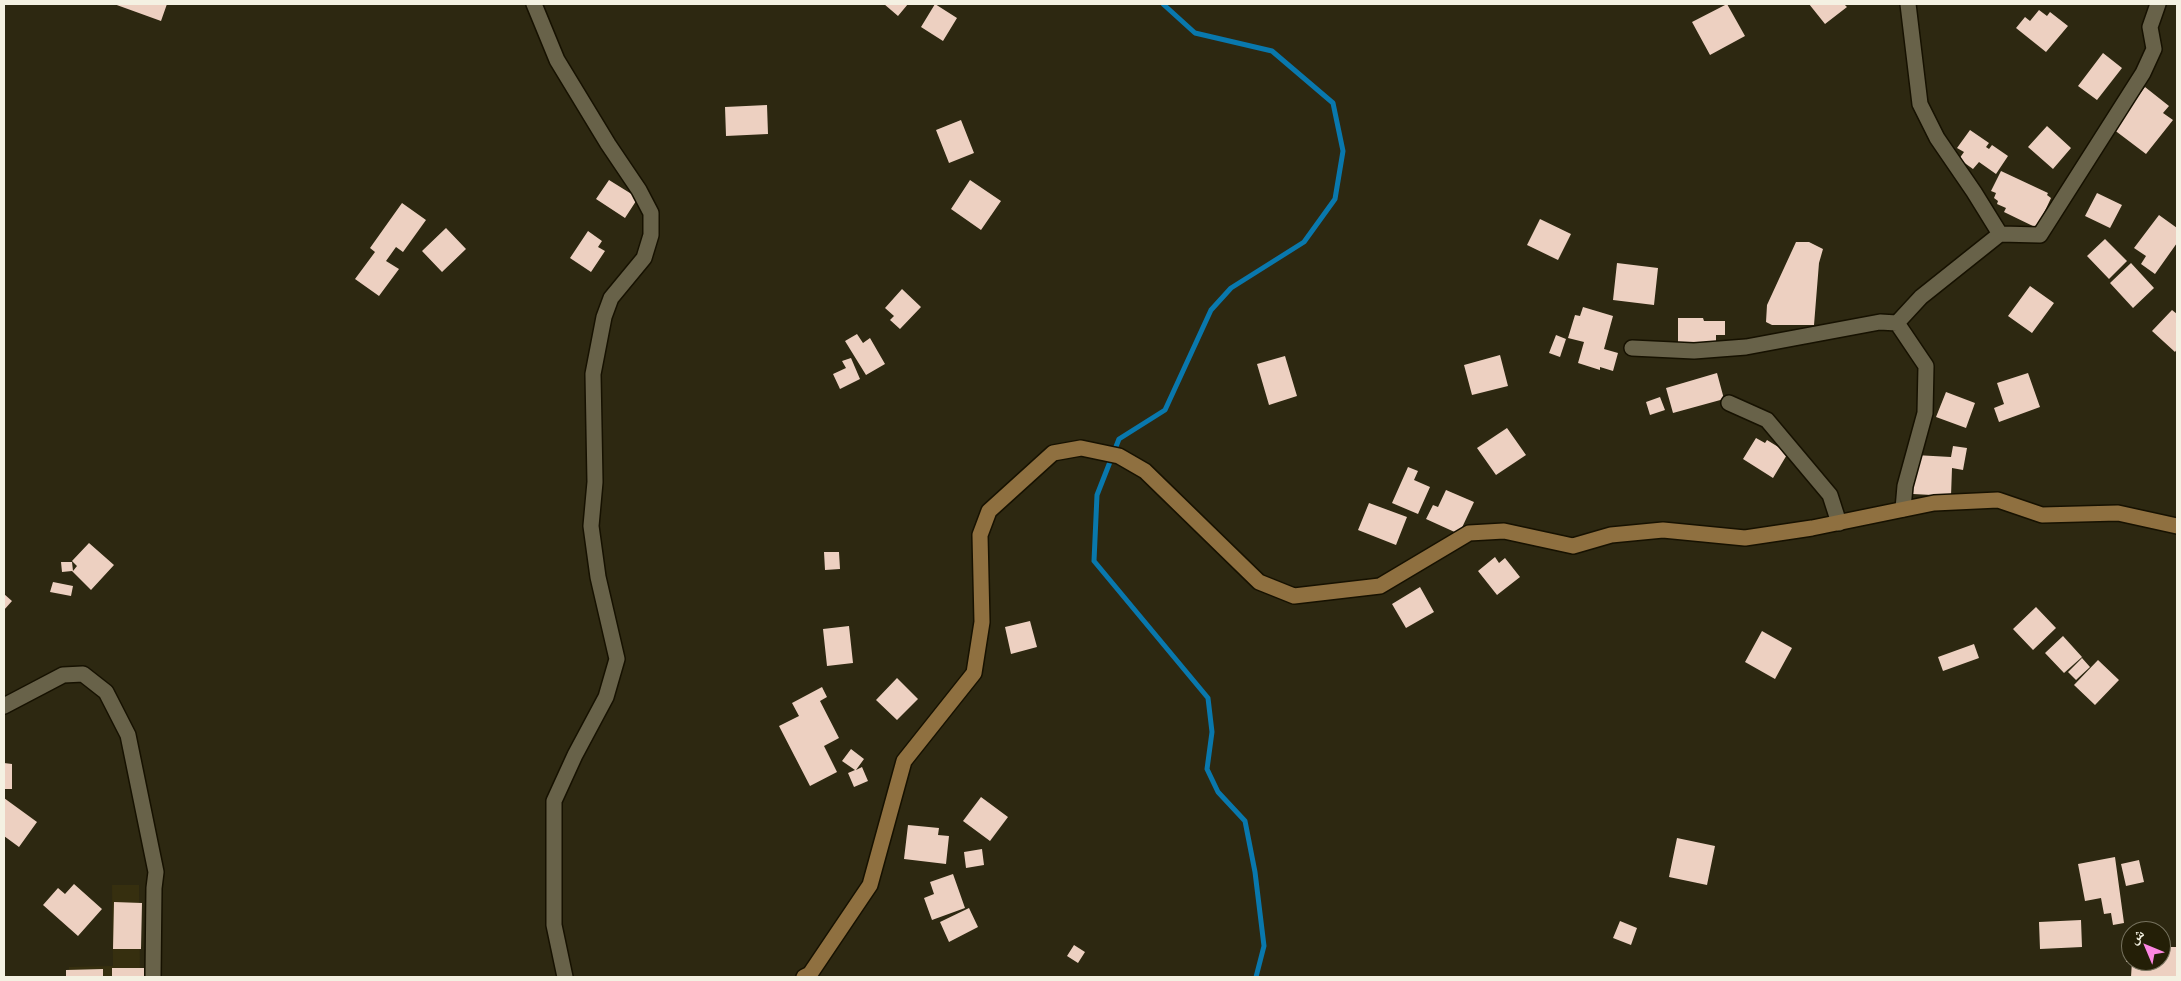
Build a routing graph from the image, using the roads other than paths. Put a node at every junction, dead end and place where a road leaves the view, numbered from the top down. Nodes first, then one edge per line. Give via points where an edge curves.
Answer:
1 (534, 4) edge
2 (1908, 4) edge
3 (2158, 4) edge
4 (2000, 234) junction
5 (1897, 323) junction
6 (1632, 348) dead end
7 (1729, 403) dead end
8 (1903, 509) junction
9 (1839, 523) junction
10 (2177, 526) edge
11 (4, 706) edge
12 (153, 977) edge
13 (565, 977) edge
14 (804, 977) edge

1 - 13 street via 557,60 651,213 652,235 644,258 611,298 593,374 595,482 591,526 598,577 617,659 606,697 554,801 554,925
2 - 4 street via 1920,104 1937,138
3 - 4 street via 2150,27 2154,49 2142,74 2040,235
4 - 5 street via 1921,297
5 - 6 street via 1880,322 1746,347 1694,351
5 - 8 street via 1926,366 1925,413 1905,486
7 - 9 street via 1767,420 1830,495
8 - 9 street
8 - 10 street via 1934,503 1998,500 2042,515 2118,513
9 - 14 street via 1745,538 1663,530 1611,535 1573,546 1504,531 1469,533 1380,586 1294,596 1259,582 1145,471 1119,456 1081,448 1053,453 989,511 980,535 982,622 974,673 904,761 870,885 810,974
11 - 12 street via 63,675 83,674 106,692 128,735 156,872

